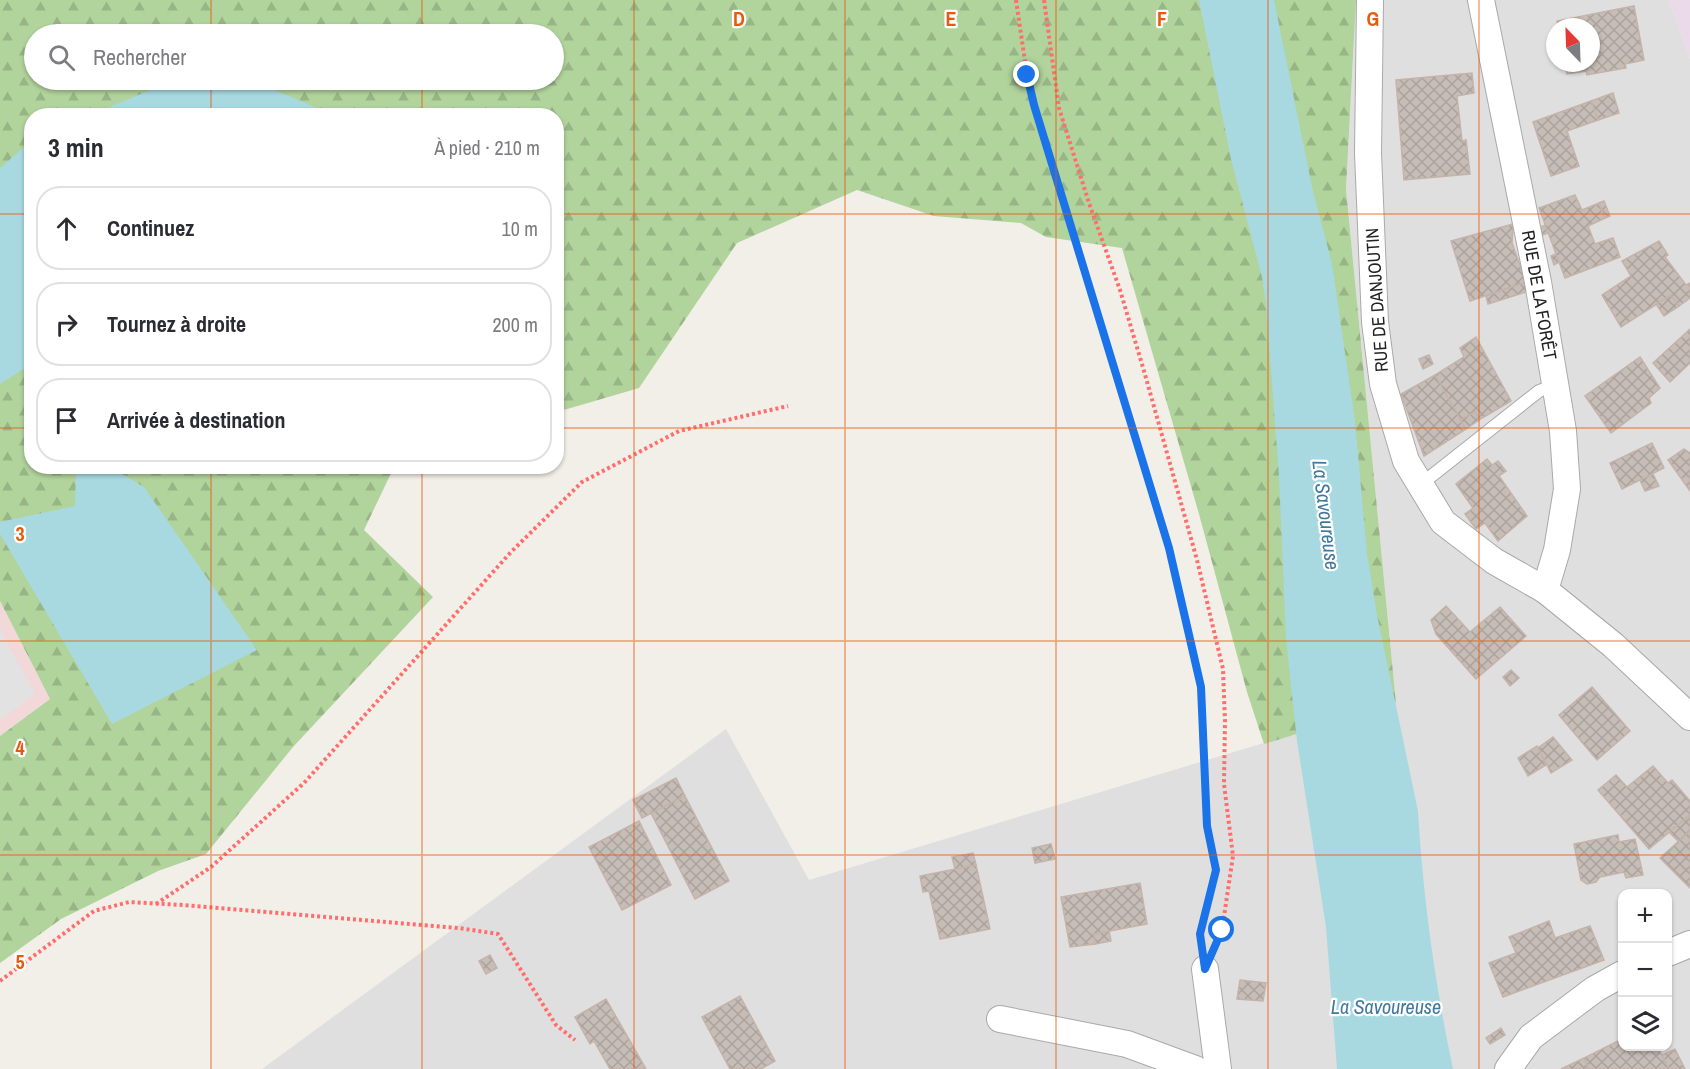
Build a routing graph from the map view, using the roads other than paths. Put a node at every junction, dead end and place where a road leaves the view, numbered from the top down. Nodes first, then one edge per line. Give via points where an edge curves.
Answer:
1 (1370, 0) edge
2 (1481, 0) edge
3 (1555, 385) junction
4 (1420, 484) junction
5 (1545, 590) junction
6 (1690, 717) edge
7 (1690, 944) edge
8 (1672, 951) edge
9 (1205, 969) road end
10 (1618, 976) edge
11 (1000, 1019) dead end
12 (1195, 1069) edge
13 (1218, 1069) edge
14 (1508, 1069) edge

1 - 4 street, RUE DE DANJOUTIN via 1368,153 1376,322 1383,384 1406,461
2 - 3 street, RUE DE LA FORÊT
3 - 4 lane via 1539,391
3 - 5 street, RUE DE LA FORÊT via 1567,489 1557,550
4 - 5 street, RUE DE DANJOUTIN via 1443,522 1494,561
5 - 6 street, RUE DE DANJOUTIN
7 - 8 street
9 - 13 street
10 - 14 street via 1595,988 1531,1037
11 - 12 street via 1127,1044

